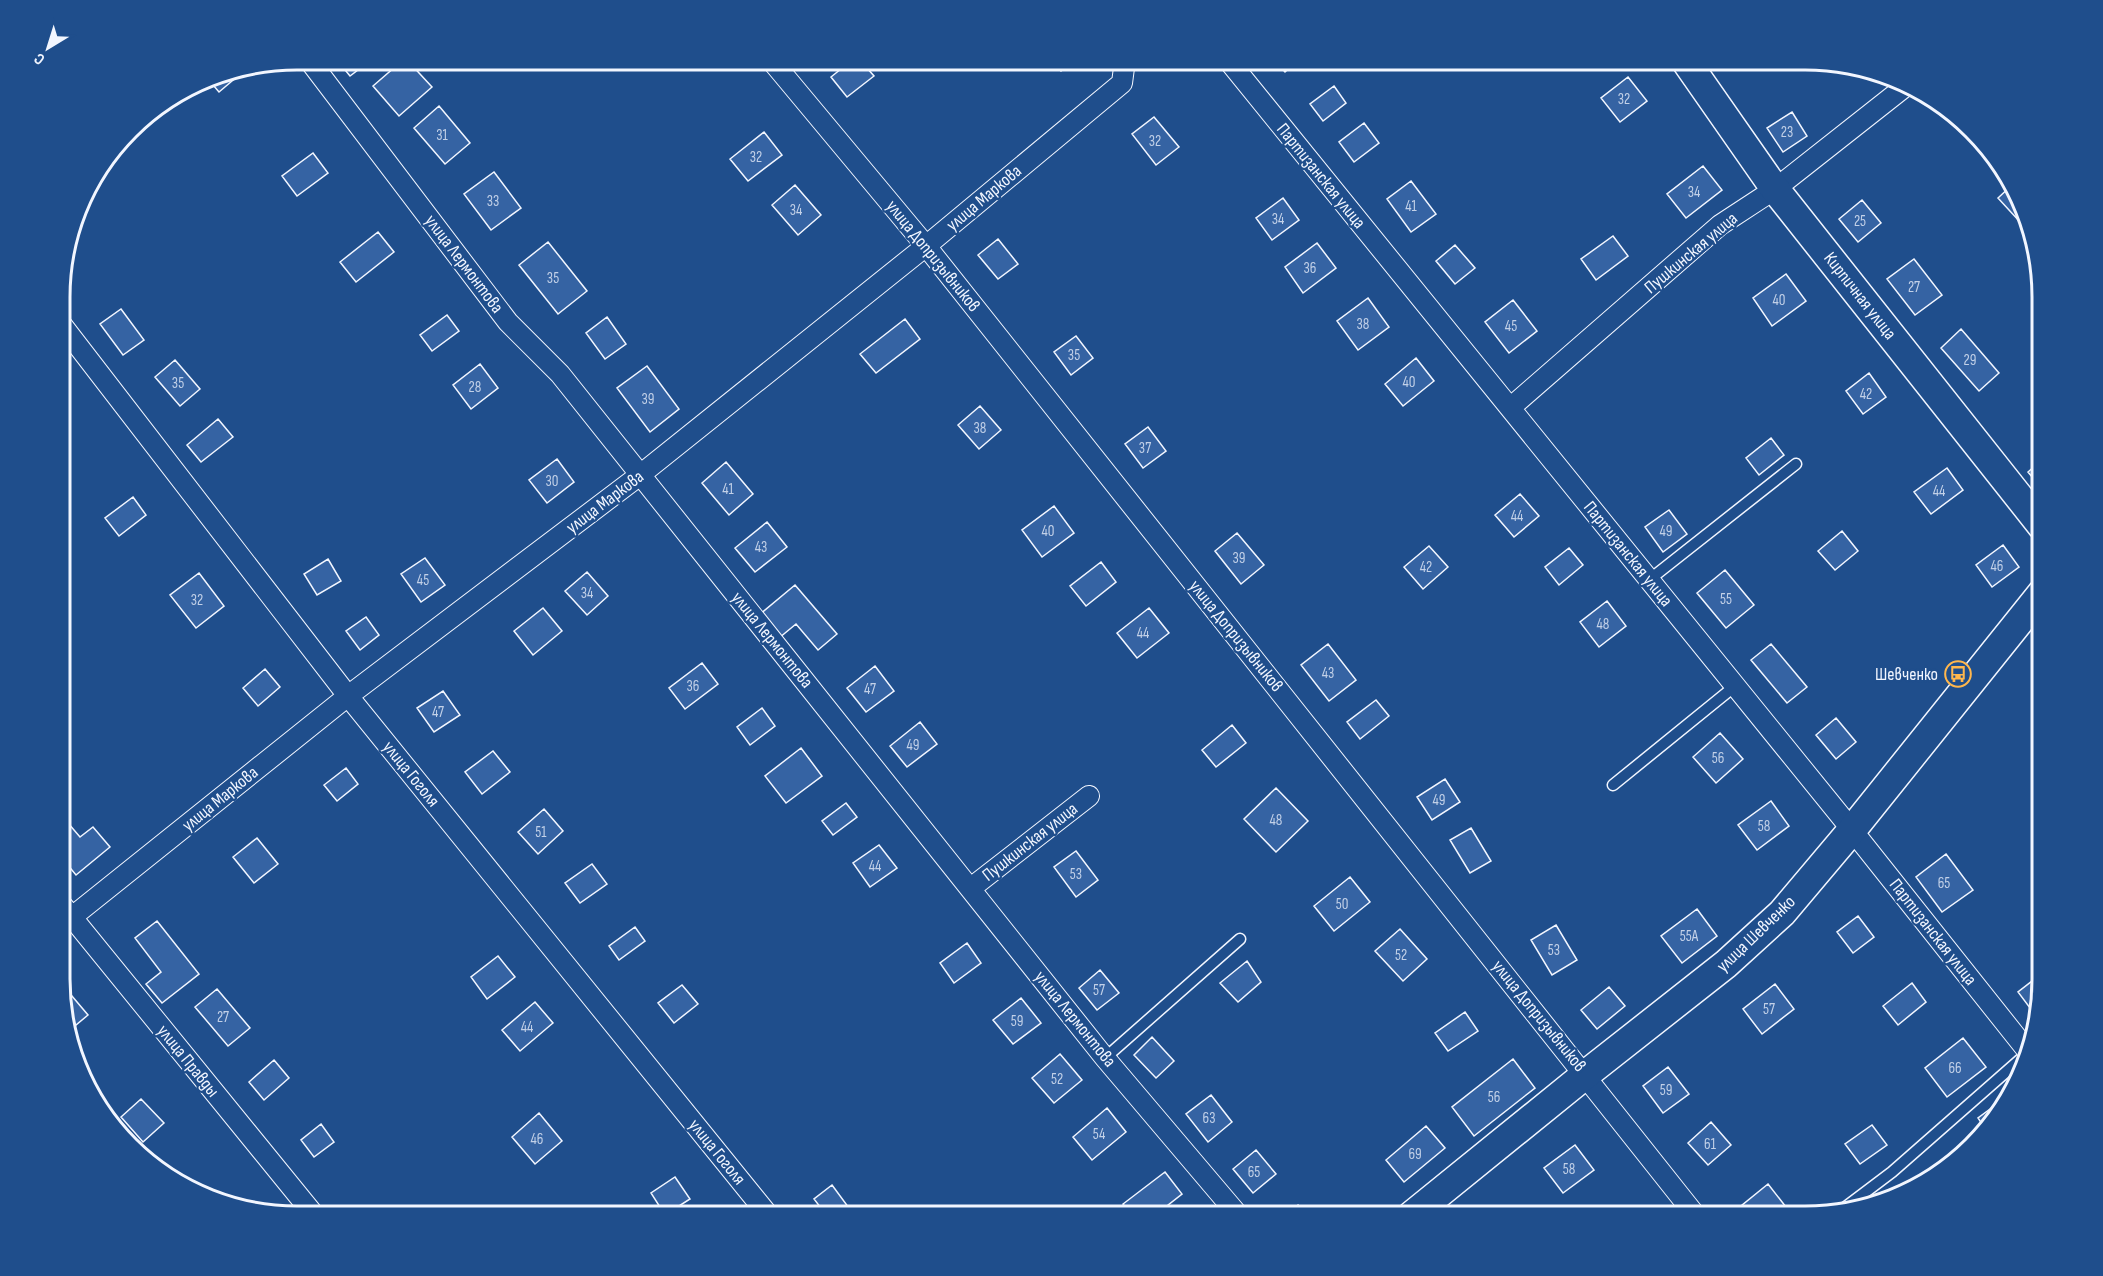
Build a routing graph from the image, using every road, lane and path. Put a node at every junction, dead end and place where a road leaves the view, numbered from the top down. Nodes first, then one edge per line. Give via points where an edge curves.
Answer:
1 (317, 70) edge
2 (779, 70) edge
3 (1124, 70) edge
4 (1236, 70) edge
5 (1692, 70) edge
6 (1899, 91) edge
7 (1775, 189) junction
8 (926, 246) junction
9 (71, 337) edge
10 (1510, 408) junction
11 (1796, 464) dead end
12 (640, 476) junction
13 (2032, 512) edge
14 (1649, 580) junction
15 (2032, 607) edge
16 (1735, 686) junction
17 (348, 696) junction
18 (1614, 785) dead end
19 (1089, 796) dead end
20 (1852, 830) junction
21 (971, 888) junction
22 (71, 911) edge
23 (71, 923) edge
24 (1240, 939) dead end
25 (2022, 1044) edge
26 (1105, 1058) junction
27 (2016, 1064) edge
28 (1585, 1075) junction
29 (1856, 1200) edge
30 (307, 1206) edge
31 (761, 1206) edge
32 (1231, 1206) edge
33 (1423, 1206) edge
34 (1688, 1206) edge

1 - 12 street, улица Лермонтова via 508,322 560,374
2 - 8 street, улица Допризывников
3 - 8 street, улица Маркова via 1122,83
4 - 10 street, Партизанская улица
5 - 7 street, Кирпичная улица
6 - 7 street, Пушкинская улица
7 - 10 street, Пушкинская улица via 1720,225
7 - 13 street, Кирпичная улица
8 - 12 street, улица Маркова
8 - 28 street, улица Допризывников
9 - 17 street, улица Гоголя
10 - 14 street, Партизанская улица
11 - 14 lane
12 - 17 street, улица Маркова
12 - 21 street, улица Лермонтова
14 - 16 street, Партизанская улица
15 - 20 street, улица Шевченко
16 - 18 lane
16 - 20 street, Партизанская улица
17 - 22 street, улица Маркова
17 - 31 street, улица Гоголя
19 - 21 street, Пушкинская улица
20 - 25 street, Партизанская улица
20 - 28 street, улица Шевченко via 1782,913 1726,964
21 - 26 street, улица Лермонтова
23 - 30 street, улица Правды
24 - 26 lane
26 - 32 street, улица Лермонтова
27 - 29 lane
28 - 33 street, улица Шевченко
28 - 34 street, улица Допризывников

